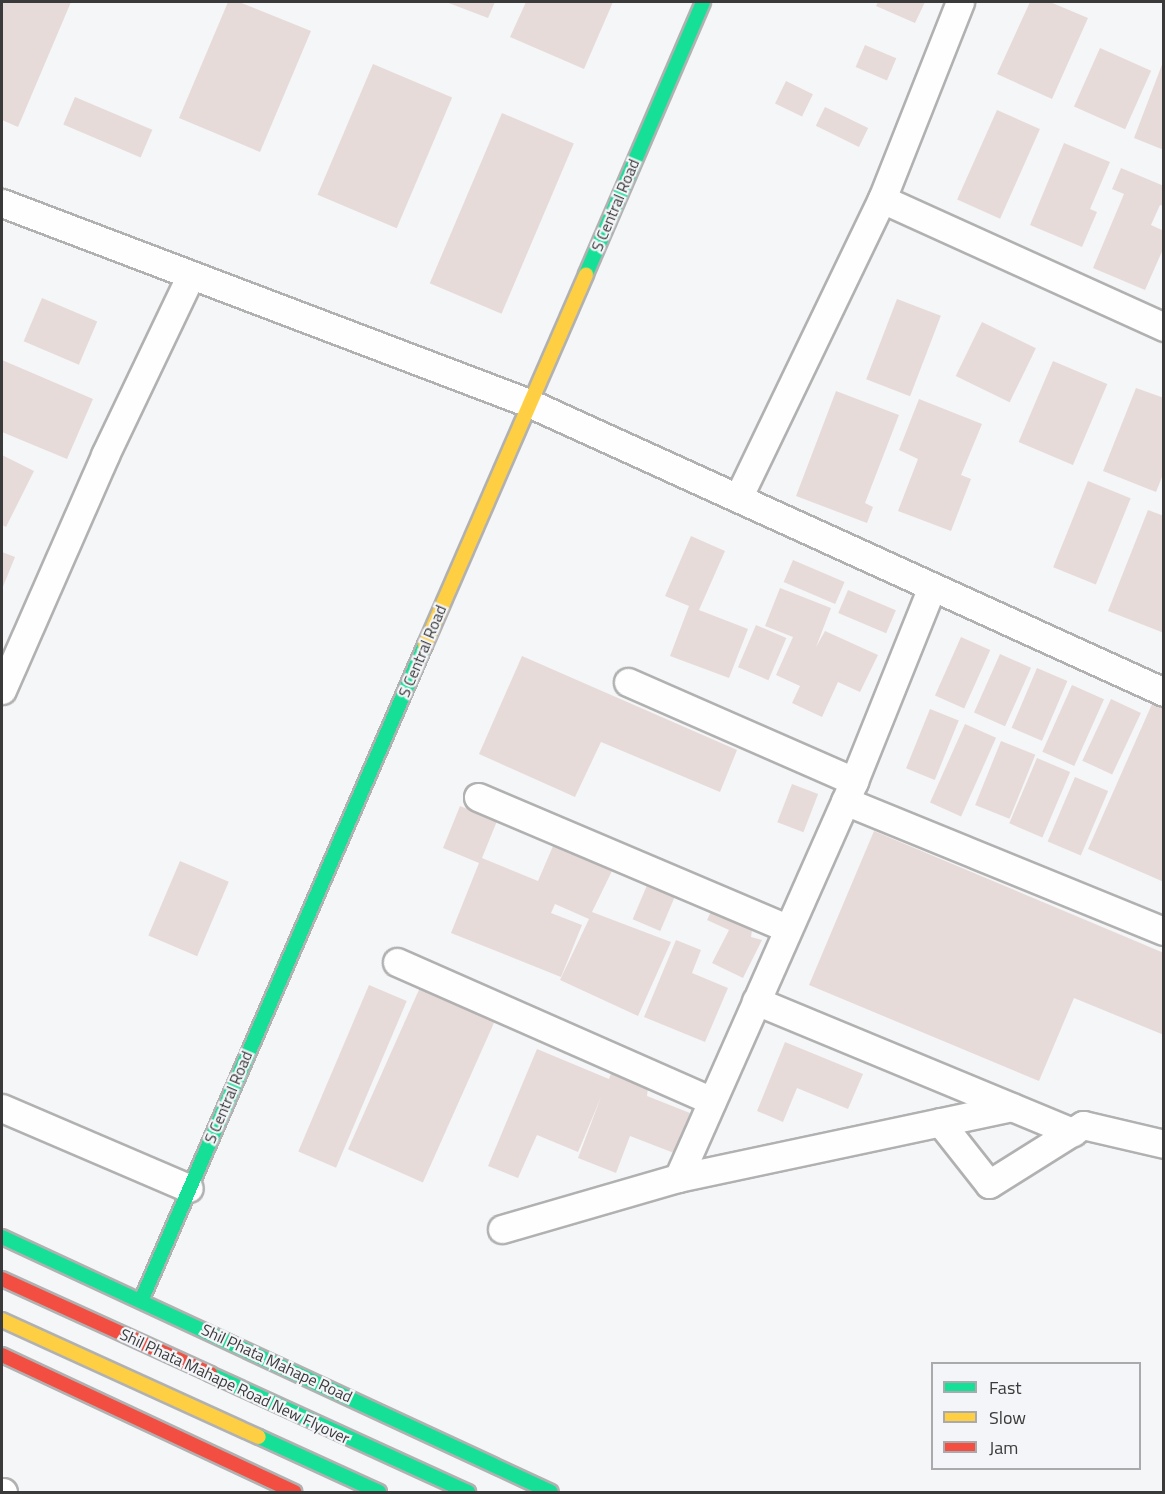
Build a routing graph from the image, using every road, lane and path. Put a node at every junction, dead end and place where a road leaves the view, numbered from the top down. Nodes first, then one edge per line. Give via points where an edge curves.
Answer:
1 (704, 2) edge
2 (960, 2) edge
3 (882, 200) junction
4 (2, 203) edge
5 (191, 275) junction
6 (1164, 327) edge
7 (529, 404) junction
8 (738, 498) junction
9 (932, 587) junction
10 (628, 682) dead end
11 (2, 690) edge
12 (1164, 692) edge
13 (849, 791) junction
14 (478, 797) dead end
15 (786, 928) junction
16 (1164, 931) edge
17 (397, 962) dead end
18 (756, 1001) junction
19 (712, 1101) junction
20 (1012, 1107) junction
21 (2, 1108) edge
22 (940, 1122) junction
23 (1073, 1132) junction
24 (1164, 1144) edge
25 (678, 1178) junction
26 (189, 1188) junction
27 (502, 1229) dead end
28 (2, 1237) edge
29 (2, 1279) edge
30 (141, 1300) junction
31 (2, 1320) edge
32 (2, 1355) edge
33 (295, 1492) edge
34 (378, 1492) edge
35 (468, 1492) edge
36 (551, 1492) edge

1 - 7 main road, S Central Road
2 - 3 street
3 - 6 street
3 - 8 street
4 - 5 street
5 - 7 street
5 - 11 street via 105,455
7 - 8 street
7 - 26 main road, S Central Road
8 - 9 street
9 - 12 street
9 - 13 street
10 - 13 street
13 - 15 street
13 - 16 street
14 - 15 street
15 - 18 street
17 - 19 street
18 - 19 street
18 - 20 street
19 - 25 street
20 - 22 street
20 - 23 street
21 - 26 street
22 - 23 street via 989,1184
22 - 25 street
23 - 24 street via 1083,1125
25 - 27 street
26 - 30 main road, S Central Road
28 - 30 main road, Shil Phata Mahape Road
29 - 35 main road, Shil Phata Mahape Road New Flyover
30 - 36 main road, Shil Phata Mahape Road
31 - 34 main road
32 - 33 main road

